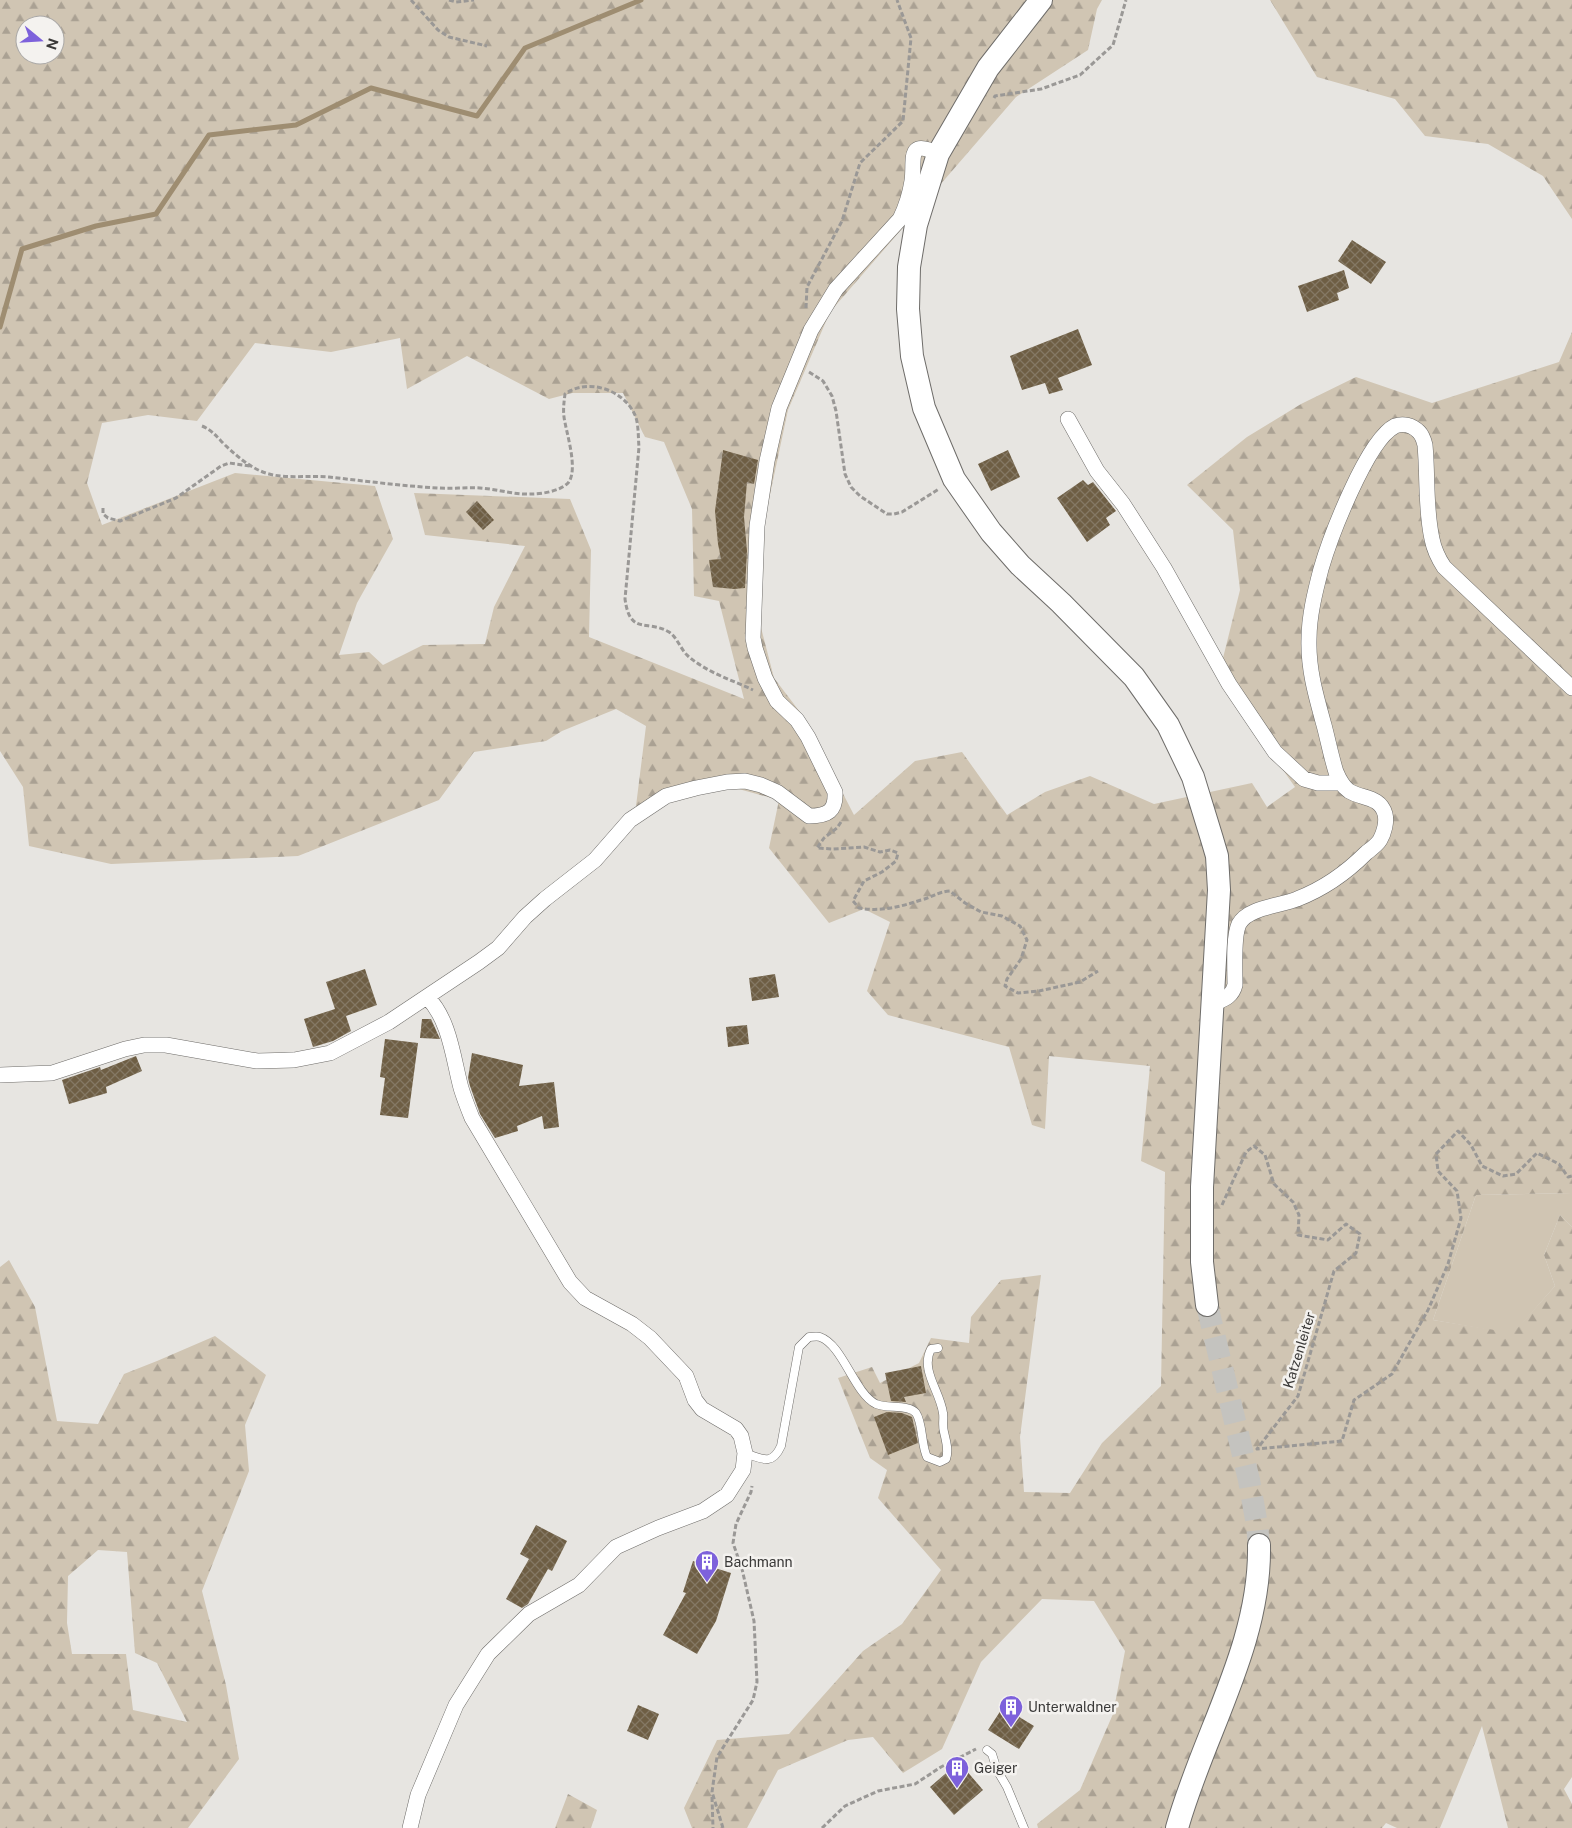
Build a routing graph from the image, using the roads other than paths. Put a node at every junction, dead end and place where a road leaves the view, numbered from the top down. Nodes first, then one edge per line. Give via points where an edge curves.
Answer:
1 (1041, 0) edge
2 (938, 154) junction
3 (1068, 419) dead end
4 (1572, 688) edge
5 (1341, 783) junction
6 (426, 997) junction
7 (1213, 1004) junction
8 (0, 1075) edge
9 (1207, 1305) tunnel mouth
10 (938, 1348) dead end
11 (745, 1453) junction
12 (1259, 1545) tunnel mouth
13 (987, 1750) road end
14 (410, 1828) edge
15 (1024, 1828) edge
16 (1177, 1828) edge

1 - 2 main road via 988,68
2 - 6 street via 928,148 915,152 911,160 912,181 900,219 836,289 811,330 779,408 767,461 757,526 753,638 764,678 778,701 797,720 835,792 832,808 827,814 809,816 777,792 745,781 666,796 630,820 595,860 545,899 498,948
2 - 7 main road via 916,225 909,267 912,356 924,408 954,479 991,532 1020,565 1134,677 1168,725 1180,749 1193,777 1217,856 1219,912
3 - 5 street via 1096,470 1123,504 1173,583 1229,684 1275,752 1304,779
4 - 5 street via 1444,567 1432,541 1425,443 1413,427 1394,427 1378,442 1346,505 1322,567 1311,619 1311,679
5 - 7 street via 1348,790 1382,806 1385,816 1380,840 1332,882 1296,900 1246,916 1236,932 1233,992
6 - 8 street via 389,1022 330,1053 294,1060 257,1061 166,1045 144,1045 52,1073
6 - 11 street via 436,1008 450,1043 461,1090 472,1118 570,1282 585,1298 650,1338 686,1376 702,1409 736,1428
7 - 9 main road via 1201,1231
10 - 11 lane via 931,1349 928,1368 943,1413 946,1459 940,1462 927,1457 914,1411 884,1407 868,1399 833,1346 821,1337 809,1337 799,1347 778,1454 766,1460
11 - 14 street via 743,1470 728,1495 703,1511 616,1547 579,1585 529,1614 488,1654 456,1705 418,1795
12 - 16 main road via 1259,1571 1249,1627
13 - 15 lane via 992,1754

